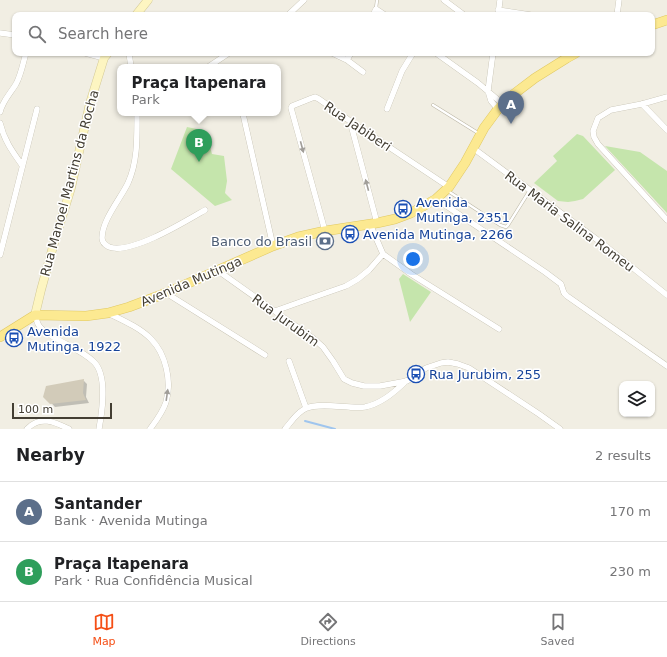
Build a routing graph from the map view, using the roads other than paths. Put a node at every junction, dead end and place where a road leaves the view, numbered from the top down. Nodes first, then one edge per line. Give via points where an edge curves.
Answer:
1 (148, 0) edge
2 (304, 0) edge
3 (377, 0) edge
4 (444, 0) edge
5 (500, 0) edge
6 (619, 0) edge
7 (376, 9) junction
8 (138, 12) edge
9 (291, 12) edge
10 (374, 12) edge
11 (380, 12) edge
12 (460, 12) edge
13 (498, 12) edge
14 (617, 12) edge
15 (667, 20) edge
16 (655, 24) edge
17 (0, 33) edge
18 (12, 35) edge
19 (25, 56) edge
20 (106, 56) edge
21 (224, 56) edge
22 (338, 56) edge
23 (350, 56) edge
24 (411, 56) edge
25 (440, 56) edge
26 (493, 56) edge
27 (571, 56) edge
28 (347, 60) junction
29 (212, 64) edge
30 (363, 72) dead end
31 (488, 91) junction
32 (667, 97) edge
33 (642, 104) junction
34 (433, 105) dead end
35 (500, 107) junction
36 (37, 109) dead end
37 (386, 109) dead end
38 (0, 112) edge
39 (137, 116) edge
40 (243, 116) edge
41 (350, 121) junction
42 (0, 123) edge
43 (667, 130) edge
44 (481, 134) junction
45 (473, 148) junction
46 (22, 165) junction
47 (447, 188) junction
48 (530, 190) junction
49 (436, 199) junction
50 (205, 210) dead end
51 (667, 220) edge
52 (374, 224) junction
53 (325, 231) junction
54 (273, 246) junction
55 (383, 254) junction
56 (0, 255) edge
57 (217, 270) junction
58 (166, 293) junction
59 (667, 295) edge
60 (275, 311) junction
61 (108, 313) junction
62 (35, 315) junction
63 (499, 329) dead end
64 (0, 337) edge
65 (264, 355) dead end
66 (289, 361) dead end
67 (667, 366) edge
68 (407, 381) junction
69 (306, 408) junction
70 (27, 429) edge
71 (69, 429) edge
72 (98, 429) edge
73 (150, 429) edge
74 (285, 429) edge
75 (559, 429) edge

1 - 8 main road
2 - 9 street
3 - 7 lane
4 - 12 street
5 - 13 street
6 - 14 street
7 - 10 street
7 - 11 street
15 - 16 main road
17 - 18 street
19 - 38 street via 16,85 3,101
20 - 62 main road, Rua Manoel Martins da Rocha via 90,103 71,188
21 - 29 street
22 - 28 street
23 - 28 street
24 - 37 street
25 - 31 street
26 - 31 street
27 - 35 main road, Avenida Mutinga via 534,78
28 - 30 street
31 - 35 street via 491,101
32 - 33 street
33 - 43 street
33 - 51 street via 611,110 598,118 593,131 594,137
34 - 44 lane
35 - 44 main road, Avenida Mutinga
36 - 46 street
39 - 50 street via 133,170 129,182 109,216 103,242 113,248 131,246 157,236
40 - 54 street
41 - 47 street, Rua Jabiberi
52 -> 41 street
41 -> 53 street, Rua Jabiberi via 315,97 292,106
42 - 46 street via 5,140
44 - 45 main road, Avenida Mutinga
45 - 47 main road, Avenida Mutinga
45 - 48 street, Rua Maria Salina Romeu
46 - 56 street
47 - 48 lane via 506,227
47 - 49 main road, Avenida Mutinga
48 - 59 street, Rua Maria Salina Romeu
49 - 52 main road, Avenida Mutinga via 411,213
49 - 67 street via 545,272 560,284 567,296
52 - 53 main road, Avenida Mutinga
52 - 55 street
53 - 54 main road, Avenida Mutinga
54 - 57 main road, Avenida Mutinga
55 - 60 street via 369,270 346,286
55 - 63 street
57 - 58 main road, Avenida Mutinga
57 - 60 street, Rua Jurubim
58 - 61 main road, Avenida Mutinga
58 - 65 street
60 - 68 street, Rua Jurubim via 323,347 348,382 380,386
61 - 62 main road, Avenida Mutinga via 86,316
73 -> 61 street via 166,404 167,375 163,360 150,338
62 - 64 main road
62 - 72 street via 38,325 45,332 83,354 98,368 102,387
66 - 69 street
68 - 69 street via 394,393 367,406
68 - 75 street, Rua Jurubim via 426,368 441,363 458,364 469,368
69 - 74 street
70 - 71 street via 33,423 48,420

